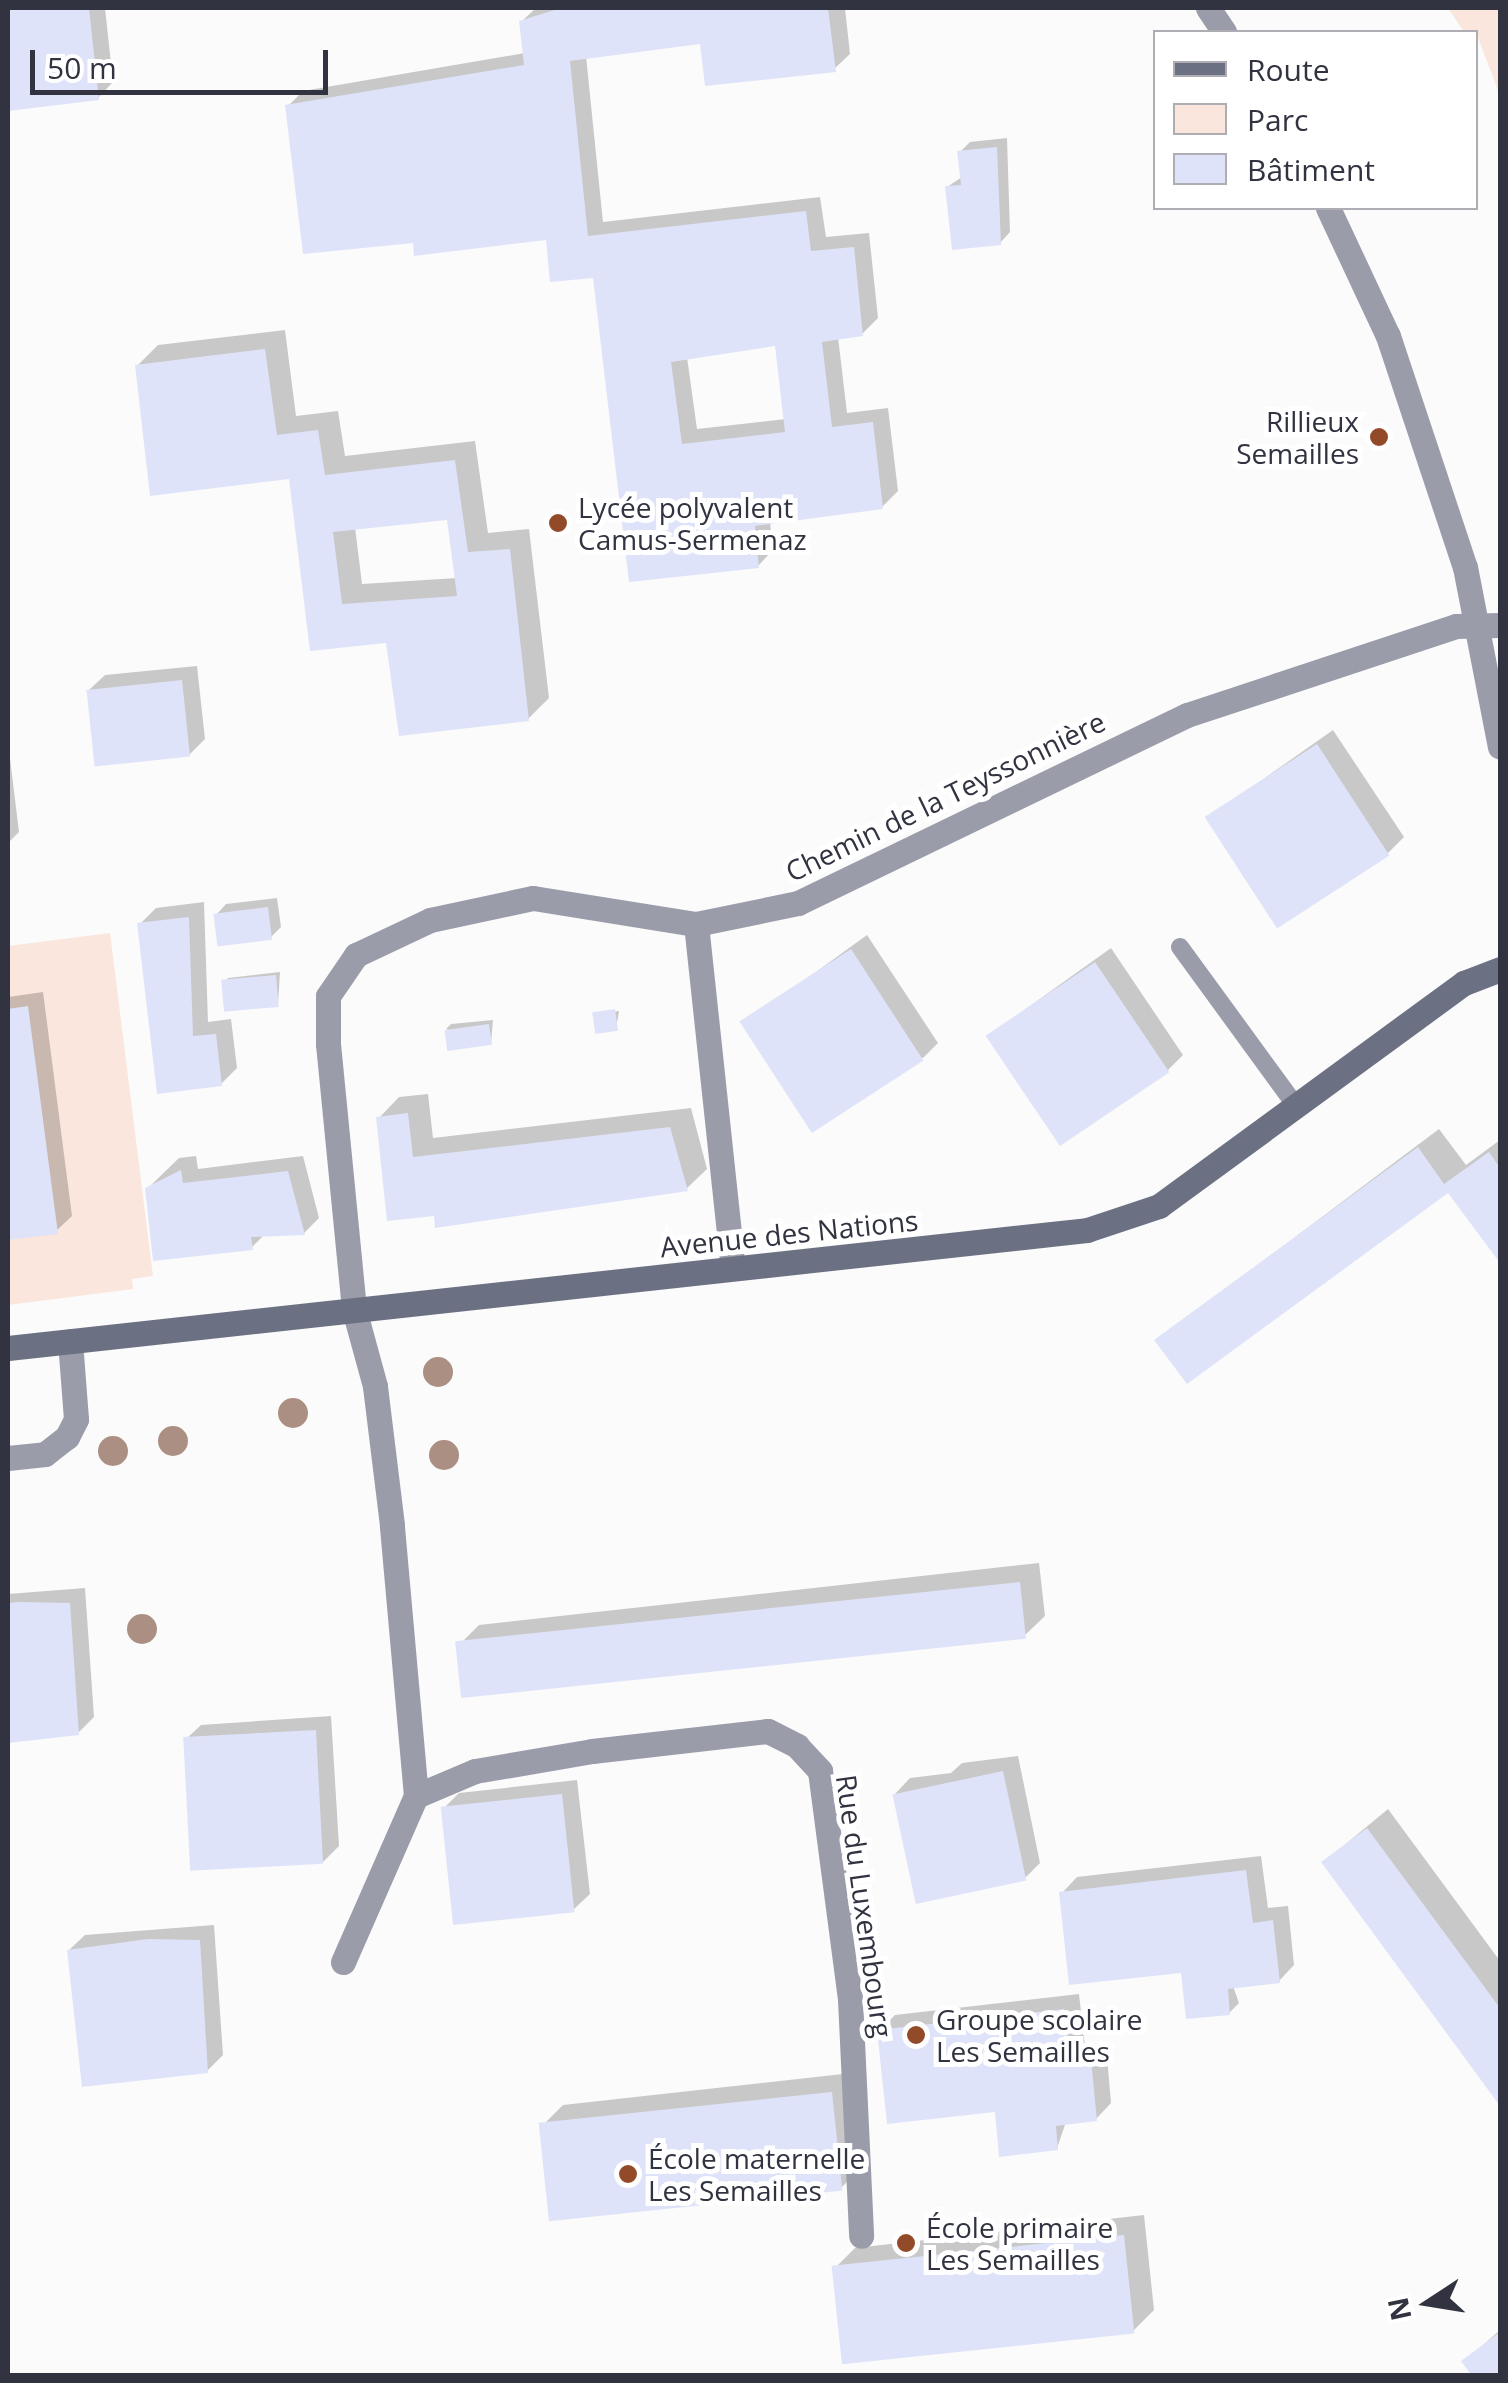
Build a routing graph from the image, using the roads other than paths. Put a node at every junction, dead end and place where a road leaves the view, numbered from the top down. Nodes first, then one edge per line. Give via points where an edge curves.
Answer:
1 (1208, 8) edge
2 (1223, 30) edge
3 (1329, 210) edge
4 (1490, 625) edge
5 (1500, 747) edge
6 (696, 924) junction
7 (1180, 947) dead end
8 (1500, 968) edge
9 (1296, 1106) junction
10 (733, 1268) junction
11 (354, 1309) junction
12 (70, 1341) junction
13 (8, 1348) edge
14 (8, 1458) edge
15 (416, 1796) junction
16 (344, 1962) dead end
17 (861, 2236) dead end

1 - 2 street
3 - 4 street via 1388,336
4 - 5 street
4 - 6 street, Chemin de la Teyssonnière via 1188,715 798,903
6 - 10 street
6 - 11 street, Chemin de la Teyssonnière via 533,898 430,920 356,955 328,996
7 - 9 lane
8 - 9 street, Avenue des Nations via 1464,983
9 - 10 street, Avenue des Nations via 1159,1206 1086,1230
10 - 11 street, Avenue des Nations
11 - 12 street, Avenue des Nations
11 - 15 street via 375,1386
12 - 13 street, Avenue des Nations
12 - 14 street via 76,1419 67,1437 45,1454
15 - 16 street
15 - 17 street, Rue du Luxembourg via 475,1771 592,1751 768,1731 796,1746 820,1771 850,1999

